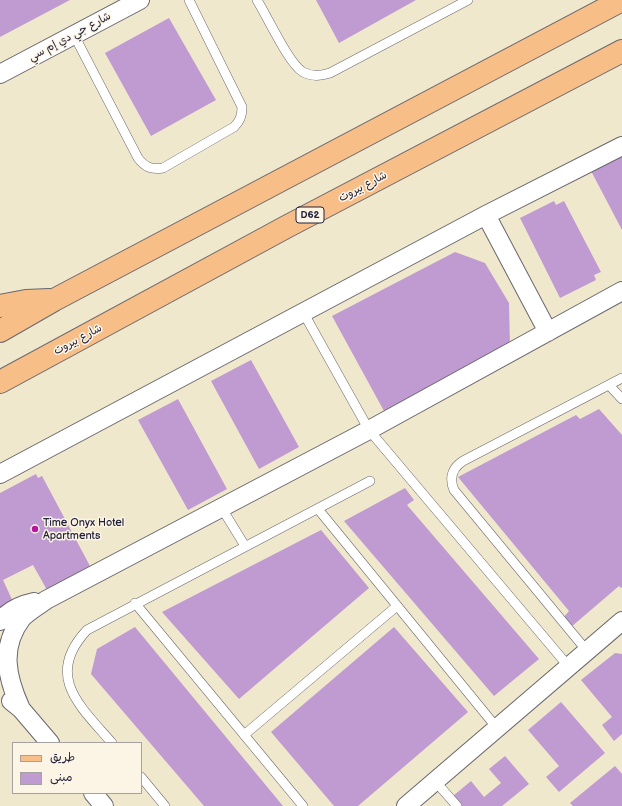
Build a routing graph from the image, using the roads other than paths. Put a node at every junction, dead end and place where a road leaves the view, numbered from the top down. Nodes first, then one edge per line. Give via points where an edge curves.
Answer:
1 (140, 0) edge
2 (189, 0) edge
3 (257, 0) edge
4 (468, 0) edge
5 (622, 0) edge
6 (607, 6) edge
7 (74, 35) junction
8 (622, 52) edge
9 (0, 74) edge
10 (622, 146) edge
11 (486, 215) junction
12 (622, 291) edge
13 (54, 300) junction
14 (0, 306) edge
15 (303, 312) junction
16 (0, 331) edge
17 (548, 332) junction
18 (622, 378) edge
19 (0, 382) edge
20 (610, 385) junction
21 (622, 399) edge
22 (369, 430) junction
23 (0, 474) edge
24 (370, 481) dead end
25 (221, 507) junction
26 (318, 509) junction
27 (245, 546) junction
28 (46, 600) junction
29 (135, 603) junction
30 (397, 606) junction
31 (0, 620) edge
32 (622, 621) edge
33 (587, 651) junction
34 (569, 667) junction
35 (0, 691) edge
36 (21, 708) junction
37 (497, 728) junction
38 (244, 735) junction
39 (49, 742) edge
40 (111, 742) edge
41 (142, 779) edge
42 (435, 781) junction
43 (94, 794) edge
44 (104, 806) edge
45 (165, 806) edge
46 (303, 806) edge
47 (406, 806) edge
48 (457, 806) edge

1 - 7 street, شارع جي دي إم سي
2 - 7 lane via 242,107 242,113 234,126 163,168 148,168 142,164
3 - 4 lane via 292,62 304,73 317,76 330,73
5 - 6 main road
6 - 13 main road
7 - 9 street, شارع جي دي إم سي
8 - 19 main road, شارع بيروت / D62 via 295,223
10 - 11 street
11 - 15 street
11 - 17 street
12 - 17 street
13 - 14 main road via 26,301
13 - 16 main road
15 - 22 lane
15 - 23 street
17 - 22 street
18 - 20 lane
20 - 21 lane
20 - 33 lane via 463,461 454,469 451,480 454,490
22 - 25 street
22 - 34 lane
24 - 26 lane
25 - 27 lane
25 - 28 street
26 - 27 lane
26 - 30 lane
27 - 29 lane
28 - 31 street via 15,608
28 - 36 street via 22,618 12,629 6,642 4,670
29 - 38 lane
29 - 40 lane via 87,630 70,654 67,668 74,697
30 - 37 lane
30 - 38 lane
32 - 33 street
33 - 34 street
34 - 37 street
35 - 36 street
36 - 39 street
37 - 42 street
38 - 46 lane
41 - 45 lane
42 - 47 street
42 - 48 lane
43 - 44 street

